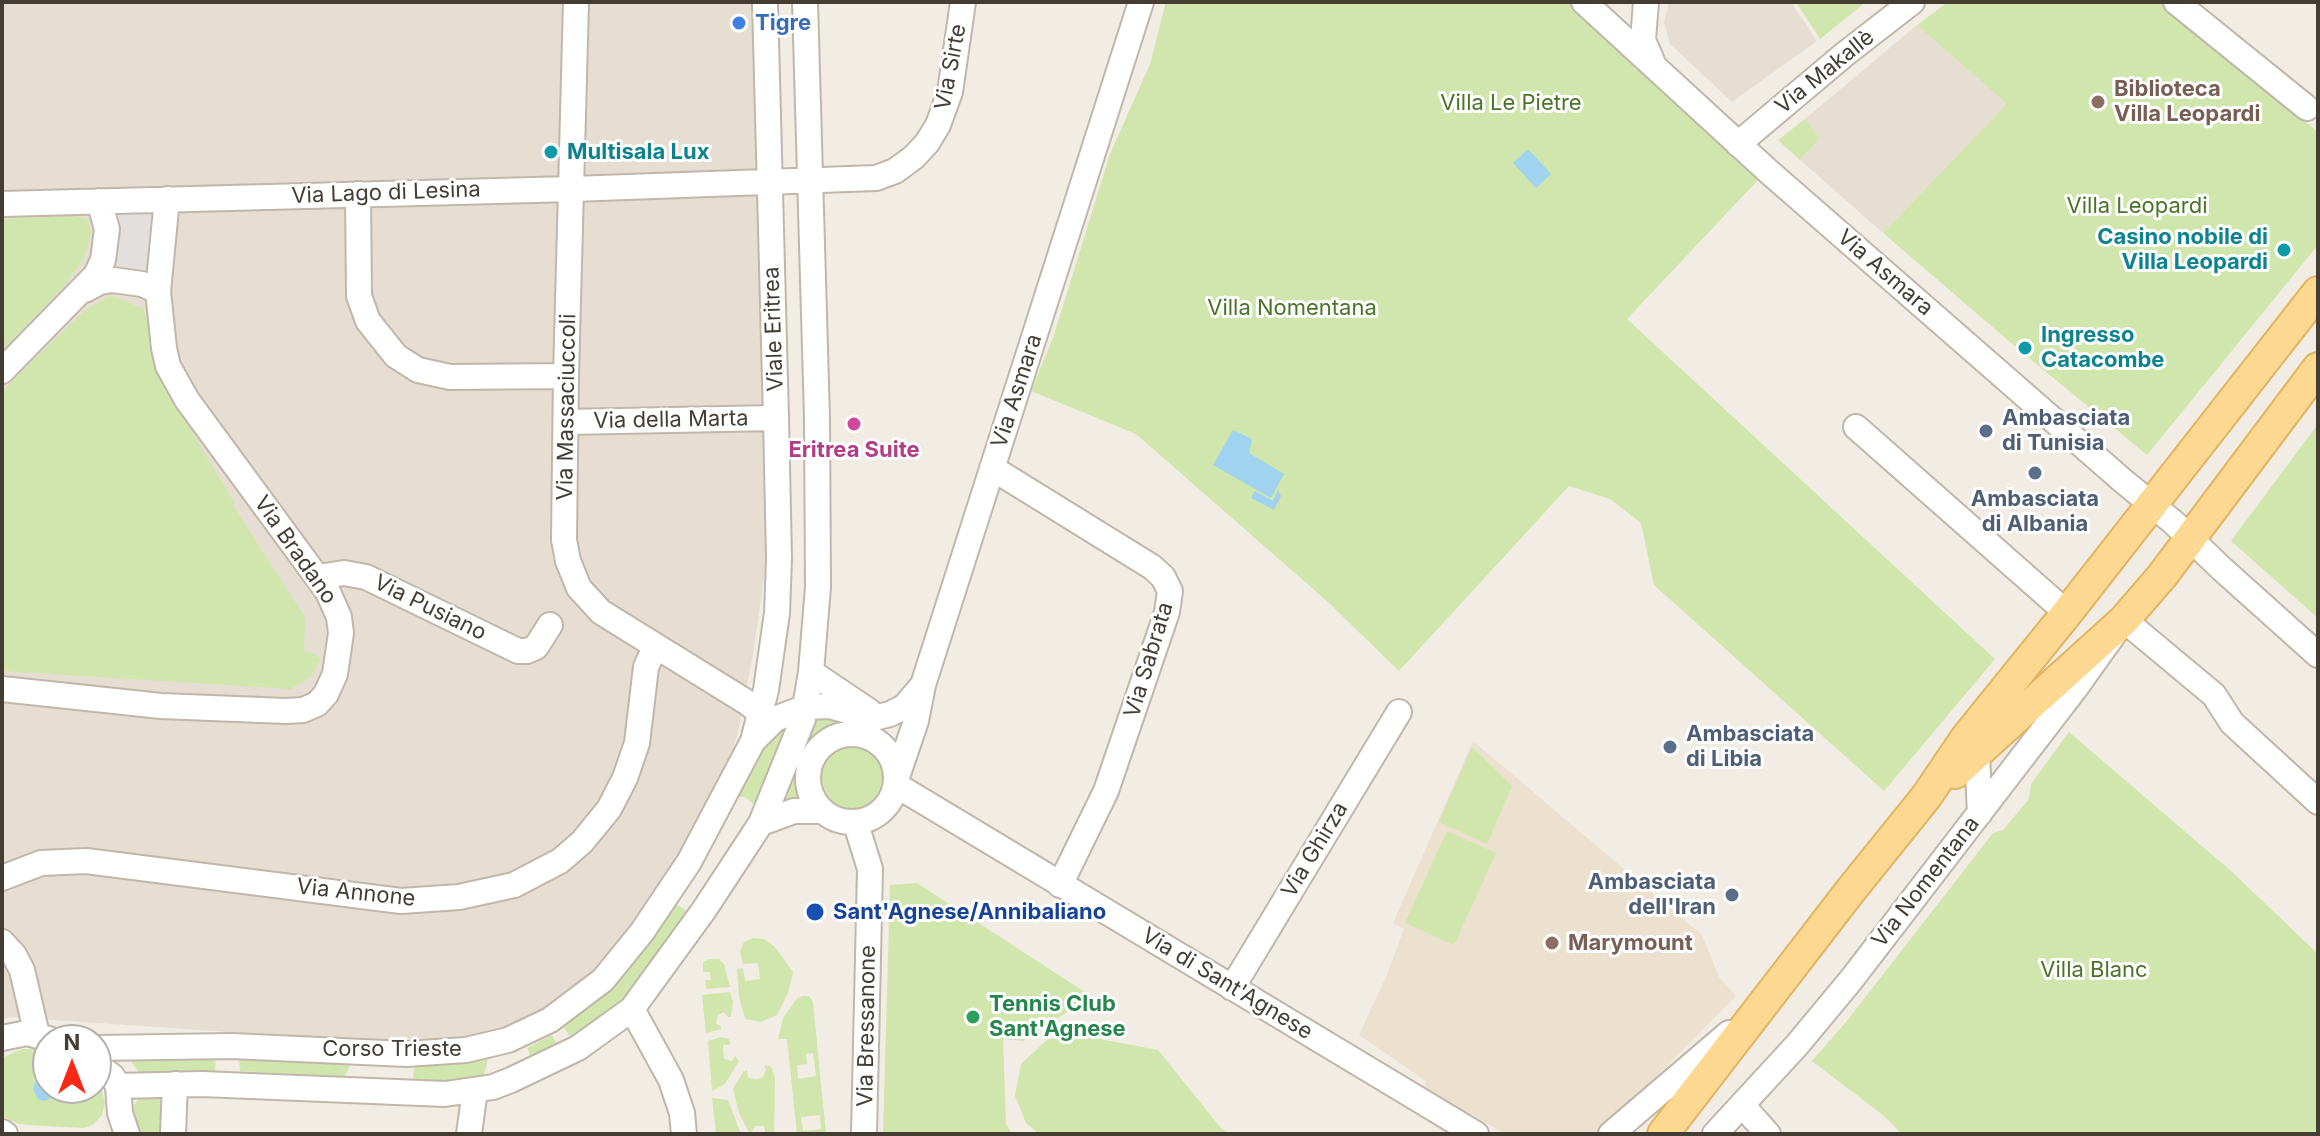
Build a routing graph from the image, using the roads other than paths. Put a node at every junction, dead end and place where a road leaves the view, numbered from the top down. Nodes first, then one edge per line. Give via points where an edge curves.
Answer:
1 (576, 2) edge
2 (765, 2) edge
3 (805, 2) edge
4 (963, 2) edge
5 (1141, 2) edge
6 (1639, 2) edge
7 (1646, 2) edge
8 (1912, 2) edge
9 (2176, 2) edge
10 (1586, 4) edge
11 (1656, 67) junction
12 (2307, 108) dead end
13 (1738, 144) junction
14 (770, 182) junction
15 (809, 182) junction
16 (572, 189) junction
17 (358, 194) junction
18 (167, 199) junction
19 (99, 201) junction
20 (2, 204) edge
21 (158, 291) junction
22 (83, 292) junction
23 (2318, 292) edge
24 (2318, 368) edge
25 (2, 371) edge
26 (566, 376) junction
27 (776, 418) junction
28 (566, 422) junction
29 (1856, 427) dead end
30 (992, 468) junction
31 (2152, 505) junction
32 (2191, 538) junction
33 (318, 577) junction
34 (2067, 613) junction
35 (2124, 620) junction
36 (550, 625) dead end
37 (655, 647) junction
38 (2318, 655) edge
39 (811, 672) junction
40 (923, 685) junction
41 (2, 689) edge
42 (2074, 690) junction
43 (2034, 704) junction
44 (806, 707) junction
45 (1399, 712) dead end
46 (760, 713) junction
47 (866, 725) junction
48 (753, 741) junction
49 (1977, 755) junction
50 (896, 783) junction
51 (1926, 797) junction
52 (2318, 802) edge
53 (822, 811) junction
54 (1980, 813) junction
55 (761, 823) junction
56 (856, 824) junction
57 (2, 878) edge
58 (1060, 885) junction
59 (672, 889) junction
60 (704, 910) junction
61 (2, 942) edge
62 (1232, 988) junction
63 (1765, 1003) junction
64 (632, 1009) junction
65 (40, 1024) edge
66 (32, 1036) edge
67 (2, 1038) edge
68 (112, 1048) edge
69 (112, 1076) edge
70 (175, 1084) junction
71 (118, 1086) junction
72 (475, 1090) junction
73 (1653, 1098) junction
74 (1742, 1105) junction
75 (124, 1124) edge
76 (106, 1134) edge
77 (173, 1134) edge
78 (469, 1134) edge
79 (684, 1134) edge
80 (864, 1134) edge
81 (1476, 1134) edge
82 (1611, 1134) edge
83 (1623, 1134) edge
84 (1663, 1134) edge
85 (1715, 1134) edge
86 (1768, 1134) edge

1 - 16 street, Via Massaciuccoli
2 - 14 street, Viale Eritrea
3 - 15 street, Viale Eritrea
4 - 15 street, Via Sirte via 947,103 921,150 876,178
5 - 30 street, Via Asmara
6 - 10 street via 1619,14
7 - 11 street via 1643,40
8 - 13 street, Via Makallè
9 - 12 street
10 - 11 street, Via Asmara
11 - 13 street, Via Asmara
13 - 31 street, Via Asmara
14 - 15 street, Via Sirte
14 - 16 street, Via Lago di Lesina
14 - 27 street, Viale Eritrea
15 - 39 street, Viale Eritrea via 818,522
16 - 17 street, Via Lago di Lesina
16 - 26 street, Via Massaciuccoli
17 - 18 street, Via Lago di Lesina
17 - 26 street via 359,296 368,321 396,356 418,370 450,377
18 - 19 street, Via Lago di Lesina
18 - 21 street, Via Bradano
19 - 20 street, Via Lago di Lesina
19 - 22 street via 106,225 105,251
21 - 22 street via 113,280
21 - 33 street, Via Bradano via 164,348 178,386
22 - 25 street
23 - 31 main road, Via Nomentana
24 - 32 main road, Via Nomentana
26 - 28 street, Via Massaciuccoli
27 - 28 street, Via della Marta
27 - 46 street, Viale Eritrea via 779,583
28 - 37 street, Via Massaciuccoli via 564,540 570,571 601,612
29 - 34 street
30 - 40 street, Via Asmara
30 - 58 street, Via Sabrata via 1152,567 1170,591 1106,791
31 - 32 street, Via Asmara
31 - 34 main road, Via Nomentana
32 - 35 main road, Via Nomentana
32 - 38 street, Via Asmara
33 - 36 street, Via Pusiano via 366,577 513,649 533,650
33 - 41 street, Via Bradano via 336,609 341,642 329,688 310,707 199,709
34 - 51 main road, Via Nomentana via 1966,738
35 - 42 street, Via Nomentana
35 - 43 main road, Via Nomentana
35 - 52 street via 2214,695 2232,723
37 - 46 street, Via Massaciuccoli
37 - 57 street, Via Annone via 646,667 635,752 609,809 560,861 514,885 443,899 392,900 86,861 41,863
39 - 44 street, Viale Eritrea
39 - 47 street via 855,700
40 - 47 street via 904,707
40 - 50 street, Via Asmara
42 - 43 street
42 - 54 street, Via Nomentana
43 - 49 main road, Via Nomentana
44 - 47 street via 829,706
44 - 48 street via 775,719
44 - 55 street, Corso Trieste
45 - 62 street, Via Ghirza
46 - 48 street, Viale Eritrea
47 - 50 street via 894,764
47 - 53 street via 830,741 812,758 810,786
48 - 59 street, Corso Trieste
49 - 51 main road, Via Nomentana
49 - 54 street
50 - 56 street via 878,814
50 - 58 street, Via di Sant'Agnese
51 - 63 main road, Via Nomentana
53 - 55 street via 794,811
53 - 56 street via 836,821
54 - 74 street, Via Nomentana via 1826,1010
55 - 60 street, Corso Trieste
56 - 80 street, Via Bressanone via 870,869
58 - 62 street, Via di Sant'Agnese
59 - 60 street
59 - 68 street, Corso Trieste via 622,960 595,987 544,1024 487,1046 406,1054 232,1046
60 - 64 street, Corso Trieste
61 - 65 street via 22,970
62 - 81 street, Via di Sant'Agnese
63 - 73 street, Via Nomentana
63 - 84 main road, Via Nomentana
64 - 72 street, Corso Trieste via 570,1052 511,1080
64 - 79 street via 671,1080
66 - 67 street
69 - 71 street
70 - 71 street, Corso Trieste
70 - 72 street, Corso Trieste via 420,1094
70 - 77 street
71 - 75 street
72 - 78 street
73 - 82 street, Via Nomentana
73 - 83 street, Via Nomentana
74 - 85 street, Via Nomentana
74 - 86 street
75 - 76 street

